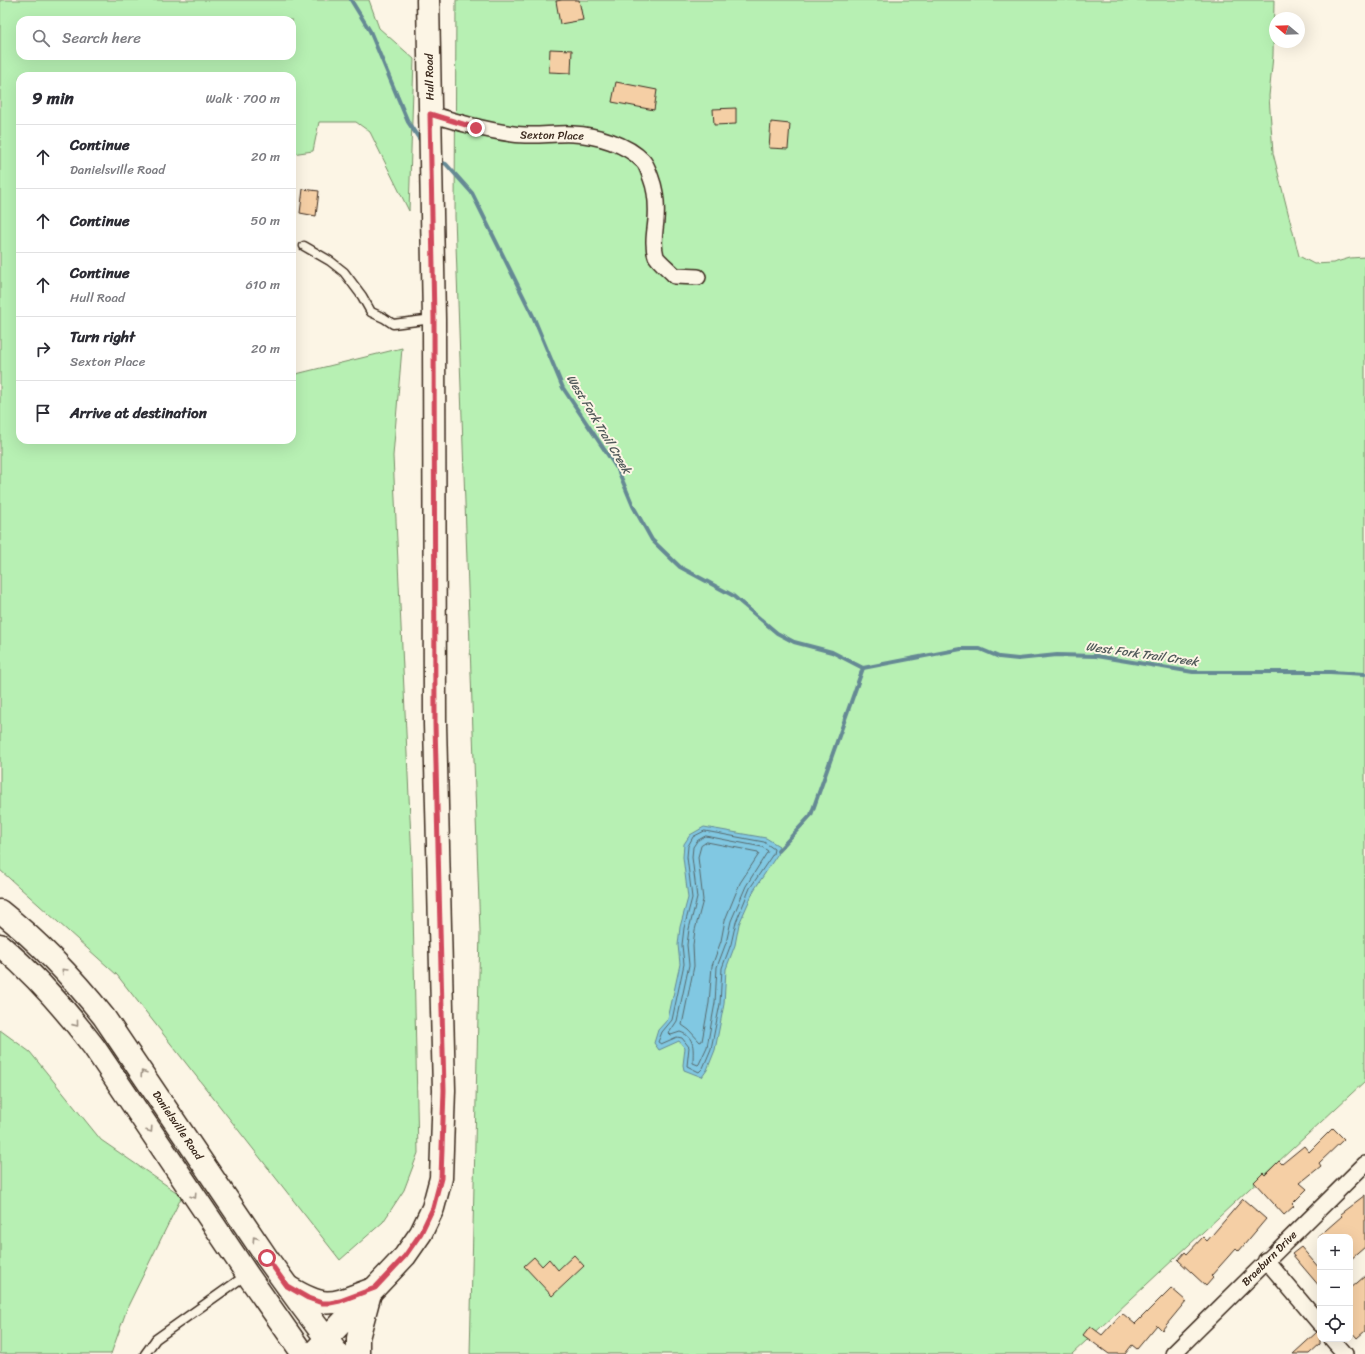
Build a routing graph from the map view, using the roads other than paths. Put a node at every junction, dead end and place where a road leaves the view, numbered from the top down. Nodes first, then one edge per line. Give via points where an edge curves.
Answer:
1 (428, 0) edge
2 (430, 114) junction
3 (304, 246) dead end
4 (698, 277) dead end
5 (434, 319) junction
6 (0, 911) edge
7 (0, 945) edge
8 (1365, 1164) edge
9 (1266, 1260) junction
10 (247, 1274) junction
11 (287, 1286) junction
12 (372, 1291) junction
13 (278, 1318) junction
14 (1317, 1320) edge
15 (1335, 1342) edge
16 (332, 1346) edge
17 (1183, 1351) edge
18 (145, 1354) edge
19 (285, 1354) edge
20 (303, 1354) edge
21 (312, 1354) edge
22 (358, 1354) edge
23 (1345, 1354) edge

1 - 2 main road, Hull Road
2 - 4 street, Sexton Place via 476,128 514,135 592,136 628,150 644,162 652,180 656,199 654,238 657,257 675,276
2 - 5 main road, Hull Road
3 - 5 lane via 344,272 371,312 393,324
5 - 12 main road, Hull Road via 435,724 444,1090 441,1178 433,1208 421,1233 405,1256
11 -> 6 main road, Danielsville Road via 104,1017 78,985
7 -> 10 main road via 48,992 94,1047
8 - 9 street, Braeburn Drive
9 - 14 street
9 - 17 street, Braeburn Drive
10 - 13 main road
10 - 18 lane via 156,1339
11 - 12 main road via 322,1303 340,1301
11 - 16 main road, Danielsville Road
12 - 16 main road, Hull Road
12 - 22 main road via 358,1338
13 - 19 main road
13 - 20 main road
15 - 23 street
16 - 21 main road, Hull Road

